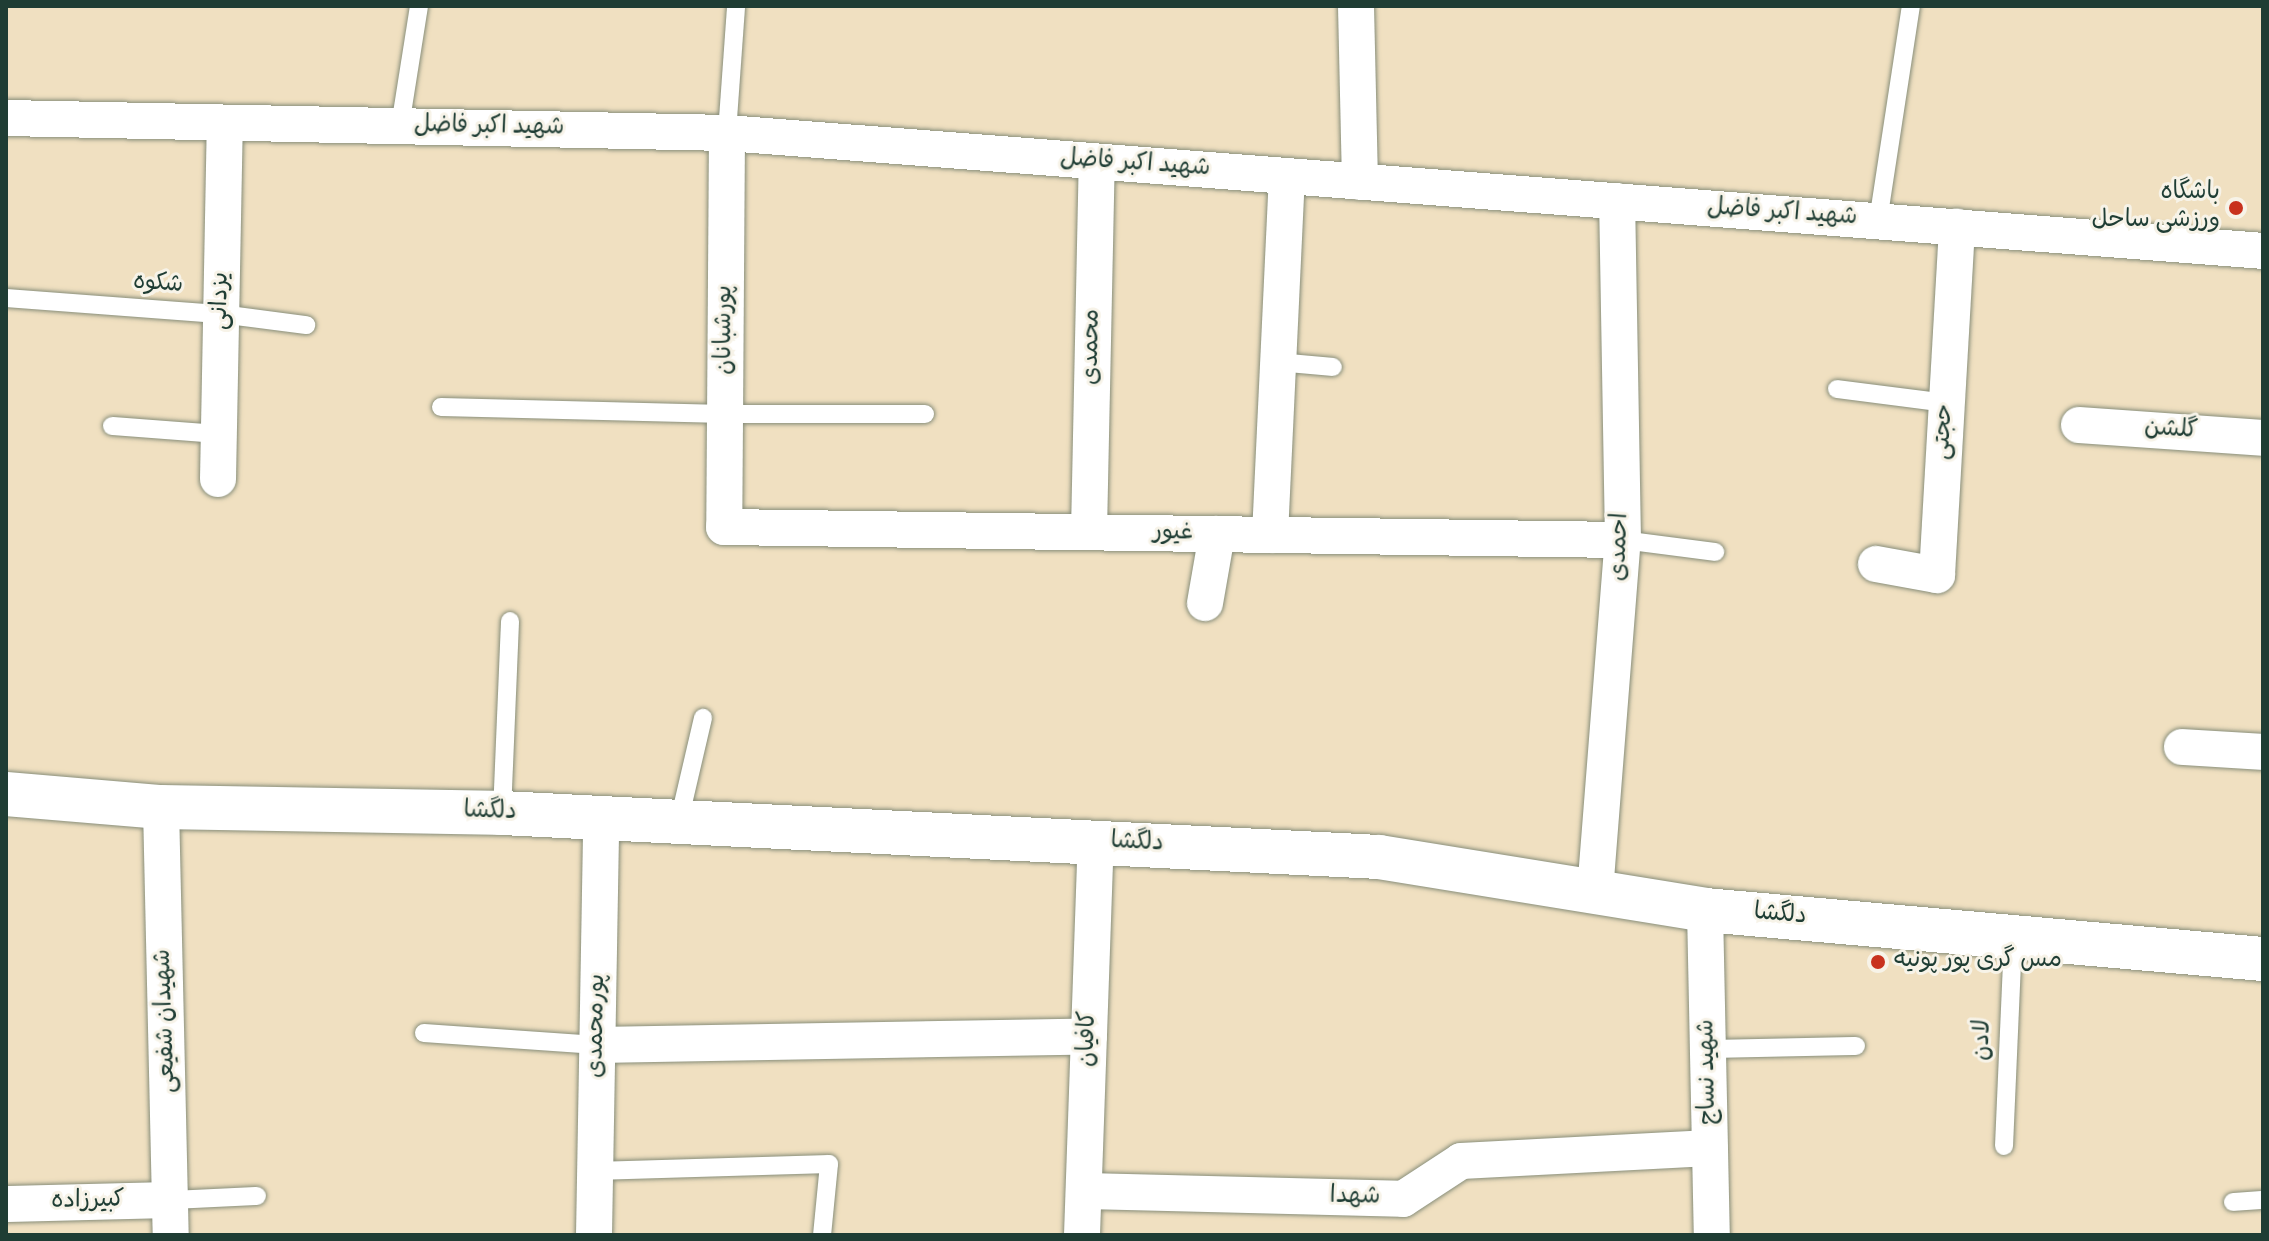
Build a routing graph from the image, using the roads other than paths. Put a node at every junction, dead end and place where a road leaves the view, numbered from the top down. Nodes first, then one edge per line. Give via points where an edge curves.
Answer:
1 (419, 6) edge
2 (736, 6) edge
3 (1356, 6) edge
4 (1911, 6) edge
5 (6, 118) edge
6 (225, 123) junction
7 (400, 126) junction
8 (727, 133) junction
9 (1097, 162) junction
10 (1287, 176) junction
11 (1360, 182) junction
12 (1617, 201) junction
13 (1878, 221) junction
14 (1957, 227) junction
15 (2263, 251) edge
16 (6, 298) edge
17 (221, 314) junction
18 (306, 325) dead end
19 (1278, 362) junction
20 (1333, 367) dead end
21 (1837, 389) dead end
22 (1947, 403) junction
23 (441, 407) dead end
24 (725, 414) junction
25 (925, 414) dead end
26 (2079, 425) dead end
27 (112, 426) dead end
28 (219, 434) junction
29 (2263, 438) edge
30 (218, 479) dead end
31 (724, 527) joint
32 (1089, 532) junction
33 (1217, 534) junction
34 (1270, 535) junction
35 (1623, 540) junction
36 (1715, 552) dead end
37 (1876, 564) dead end
38 (1205, 603) dead end
39 (510, 621) dead end
40 (703, 718) dead end
41 (2182, 747) dead end
42 (2263, 752) edge
43 (6, 794) edge
44 (161, 807) junction
45 (502, 813) junction
46 (601, 818) junction
47 (679, 821) junction
48 (1096, 842) junction
49 (1595, 892) junction
50 (1705, 910) junction
51 (2013, 936) junction
52 (2263, 959) edge
53 (424, 1033) dead end
54 (1089, 1036) junction
55 (597, 1045) junction
56 (1856, 1046) dead end
57 (1708, 1049) junction
58 (2004, 1146) dead end
59 (1710, 1148) junction
60 (595, 1171) junction
61 (1084, 1191) junction
62 (257, 1196) dead end
63 (2263, 1200) edge
64 (2233, 1202) dead end
65 (6, 1204) edge
66 (171, 1217) edge
67 (594, 1235) edge
68 (822, 1235) edge
69 (1082, 1235) edge
70 (1712, 1235) edge

1 - 7 lane
2 - 8 lane
3 - 11 street
4 - 13 lane
5 - 6 street, شهید اکبر فاضل
6 - 7 street, شهید اکبر فاضل
6 - 17 street, یزدانی
7 - 8 street, شهید اکبر فاضل
8 - 9 street, شهید اکبر فاضل
8 - 24 street, پورشبانان
9 - 10 street, شهید اکبر فاضل
9 - 32 street, محمدی
10 - 11 street, شهید اکبر فاضل
10 - 19 street
11 - 12 street, شهید اکبر فاضل
12 - 13 street, شهید اکبر فاضل
12 - 35 street, احمدی
13 - 14 street, شهید اکبر فاضل
14 - 15 street, شهید اکبر فاضل
14 - 22 street, حجتی
16 - 17 lane, شکوه
17 - 18 lane, شکوه
17 - 28 street, یزدانی
19 - 20 lane
19 - 34 street
21 - 22 lane
22 - 37 street, حجتی via 1937,575
23 - 24 lane
24 - 25 lane
24 - 31 street, پورشبانان
26 - 29 street, گلشن
27 - 28 lane
28 - 30 street, یزدانی
31 - 32 street, غیور
32 - 33 street, غیور
33 - 34 street, غیور
33 - 38 street
34 - 35 street, غیور
35 - 36 lane
35 - 49 street, احمدی
39 - 45 lane
40 - 47 lane
41 - 42 street
43 - 44 street, دلگشا
44 - 45 street, دلگشا
44 - 66 street, شهیدان شفیعی
45 - 46 street, دلگشا
46 - 47 street, دلگشا
46 - 55 street, پورمحمدی
47 - 48 street, دلگشا
48 - 49 street, دلگشا via 1379,857
48 - 54 street, کافیان
49 - 50 street, دلگشا
50 - 51 street, دلگشا
50 - 57 street, شهید نساج
51 - 52 street, دلگشا
51 - 58 lane, لادن
53 - 55 lane
54 - 55 street
54 - 61 street, کافیان
55 - 60 street, پورمحمدی
56 - 57 lane
57 - 59 street, شهید نساج
59 - 61 street, شهدا via 1461,1161 1403,1199
59 - 70 street, شهید نساج
60 - 67 street, پورمحمدی
60 - 68 lane via 829,1164
61 - 69 street, کافیان
62 - 66 lane
63 - 64 lane
65 - 66 street, کبیرزاده

